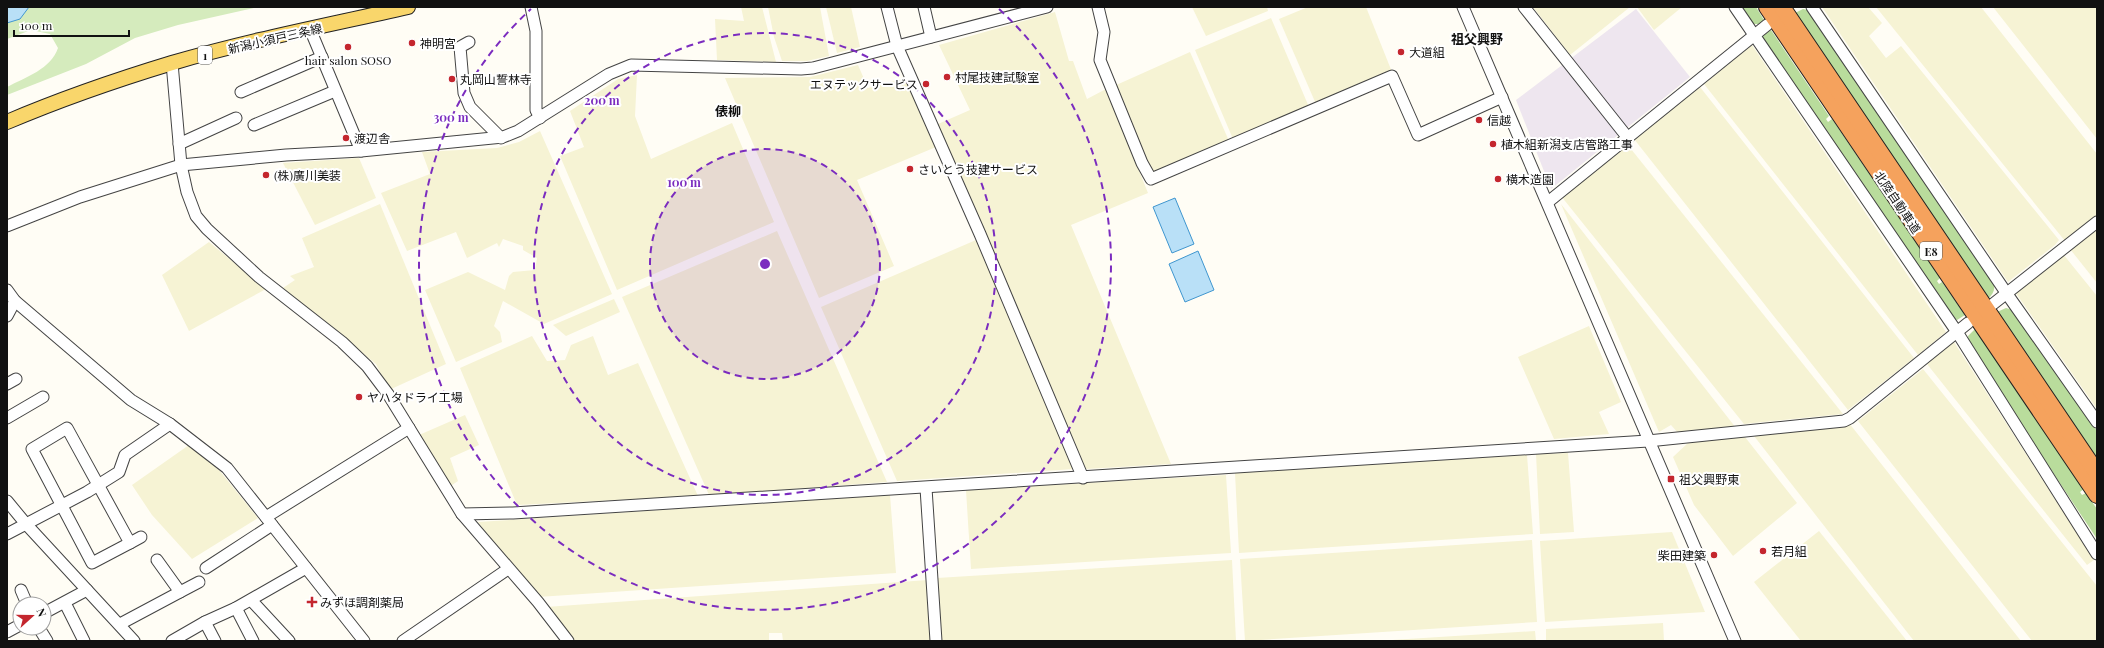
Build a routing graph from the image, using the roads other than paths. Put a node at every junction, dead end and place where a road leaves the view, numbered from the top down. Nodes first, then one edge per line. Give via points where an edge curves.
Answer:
1 (408, 7) edge
2 (531, 7) edge
3 (887, 7) edge
4 (924, 7) edge
5 (1047, 7) edge
6 (1098, 7) edge
7 (1463, 7) edge
8 (1524, 7) edge
9 (1735, 7) edge
10 (1767, 7) edge
11 (1782, 7) edge
12 (1812, 7) edge
13 (1767, 25) dead end
14 (310, 29) junction
15 (1755, 36) junction
16 (931, 37) junction
17 (469, 42) dead end
18 (897, 46) junction
19 (322, 57) junction
20 (172, 63) junction
21 (335, 91) junction
22 (241, 92) dead end
23 (1502, 97) junction
24 (236, 118) dead end
25 (540, 118) junction
26 (7, 122) edge
27 (254, 124) dead end
28 (500, 138) junction
29 (1628, 138) junction
30 (179, 144) junction
31 (361, 151) junction
32 (181, 165) junction
33 (1548, 202) junction
34 (2097, 222) edge
35 (7, 226) edge
36 (7, 290) edge
37 (2007, 294) junction
38 (15, 301) junction
39 (1993, 304) dead end
40 (7, 316) edge
41 (1968, 323) dead end
42 (1957, 332) junction
43 (43, 397) dead end
44 (7, 418) edge
45 (2097, 422) edge
46 (170, 424) junction
47 (409, 428) junction
48 (1648, 441) junction
49 (2097, 473) edge
50 (1083, 478) junction
51 (98, 483) junction
52 (926, 488) junction
53 (2097, 495) edge
54 (7, 501) edge
55 (61, 506) junction
56 (462, 514) junction
57 (269, 521) junction
58 (26, 524) junction
59 (7, 534) edge
60 (141, 537) dead end
61 (130, 543) junction
62 (2097, 554) edge
63 (158, 560) dead end
64 (206, 568) dead end
65 (306, 568) junction
66 (508, 569) junction
67 (199, 582) dead end
68 (21, 590) dead end
69 (87, 590) junction
70 (180, 592) junction
71 (24, 596) edge
72 (252, 600) junction
73 (65, 603) junction
74 (236, 608) junction
75 (52, 609) edge
76 (205, 622) junction
77 (120, 624) junction
78 (84, 641) edge
79 (134, 641) edge
80 (172, 641) edge
81 (215, 641) edge
82 (253, 641) edge
83 (289, 641) edge
84 (364, 641) edge
85 (403, 641) edge
86 (568, 641) edge
87 (936, 641) edge
88 (1735, 641) edge

1 - 14 main road, 新潟小須戸三条線 / 1
2 - 25 street via 536,31 536,110
3 - 18 street
4 - 16 street
5 - 16 street
6 - 23 street via 1104,32 1100,60 1150,179 1392,76 1418,135
7 - 23 street
8 - 29 street
9 - 15 street
10 - 53 highway, 北陸自動車道 / E8
11 - 49 highway, 北陸自動車道 / E8
12 - 37 street
13 - 15 street
14 - 19 street
14 - 20 main road, 新潟小須戸三条線 / 1
15 - 29 street
15 - 42 street
16 - 18 street
17 - 28 street via 460,47 464,93 470,107
18 - 25 street via 801,69 631,65 609,74
18 - 50 street
19 - 21 street
19 - 22 street
20 - 26 main road, 新潟小須戸三条線 / 1 via 55,102
20 - 30 street
21 - 27 street
21 - 31 street
23 - 33 street
24 - 30 street
25 - 28 street via 511,135
28 - 31 street
29 - 33 street
30 - 32 street
31 - 32 street
32 - 35 street via 80,197
32 - 47 street via 196,216 207,229 367,366
33 - 48 street
34 - 37 street
36 - 38 street
37 - 39 street
37 - 45 street
38 - 40 street
38 - 46 street via 131,400
41 - 42 street
42 - 48 street via 1844,421
42 - 62 street
43 - 44 street
46 - 51 street via 125,455 119,472
46 - 57 street via 227,468
47 - 56 street
47 - 57 street
48 - 50 street
48 - 88 street
50 - 52 street
51 - 55 street
51 - 55 street via 67,428 32,449
51 - 61 street
52 - 56 street
52 - 87 street
54 - 58 street
55 - 58 street
55 - 61 street via 92,563
56 - 66 street
57 - 64 street
57 - 65 street
58 - 59 street
58 - 69 street
60 - 61 street
63 - 70 street
65 - 72 street
65 - 84 street
66 - 85 street
66 - 86 street
67 - 70 street
68 - 71 street
69 - 73 street
69 - 77 street
70 - 77 street
72 - 74 street
72 - 83 street
73 - 75 street
73 - 78 street
74 - 76 street
74 - 82 street
76 - 80 street
76 - 81 street
77 - 79 street

